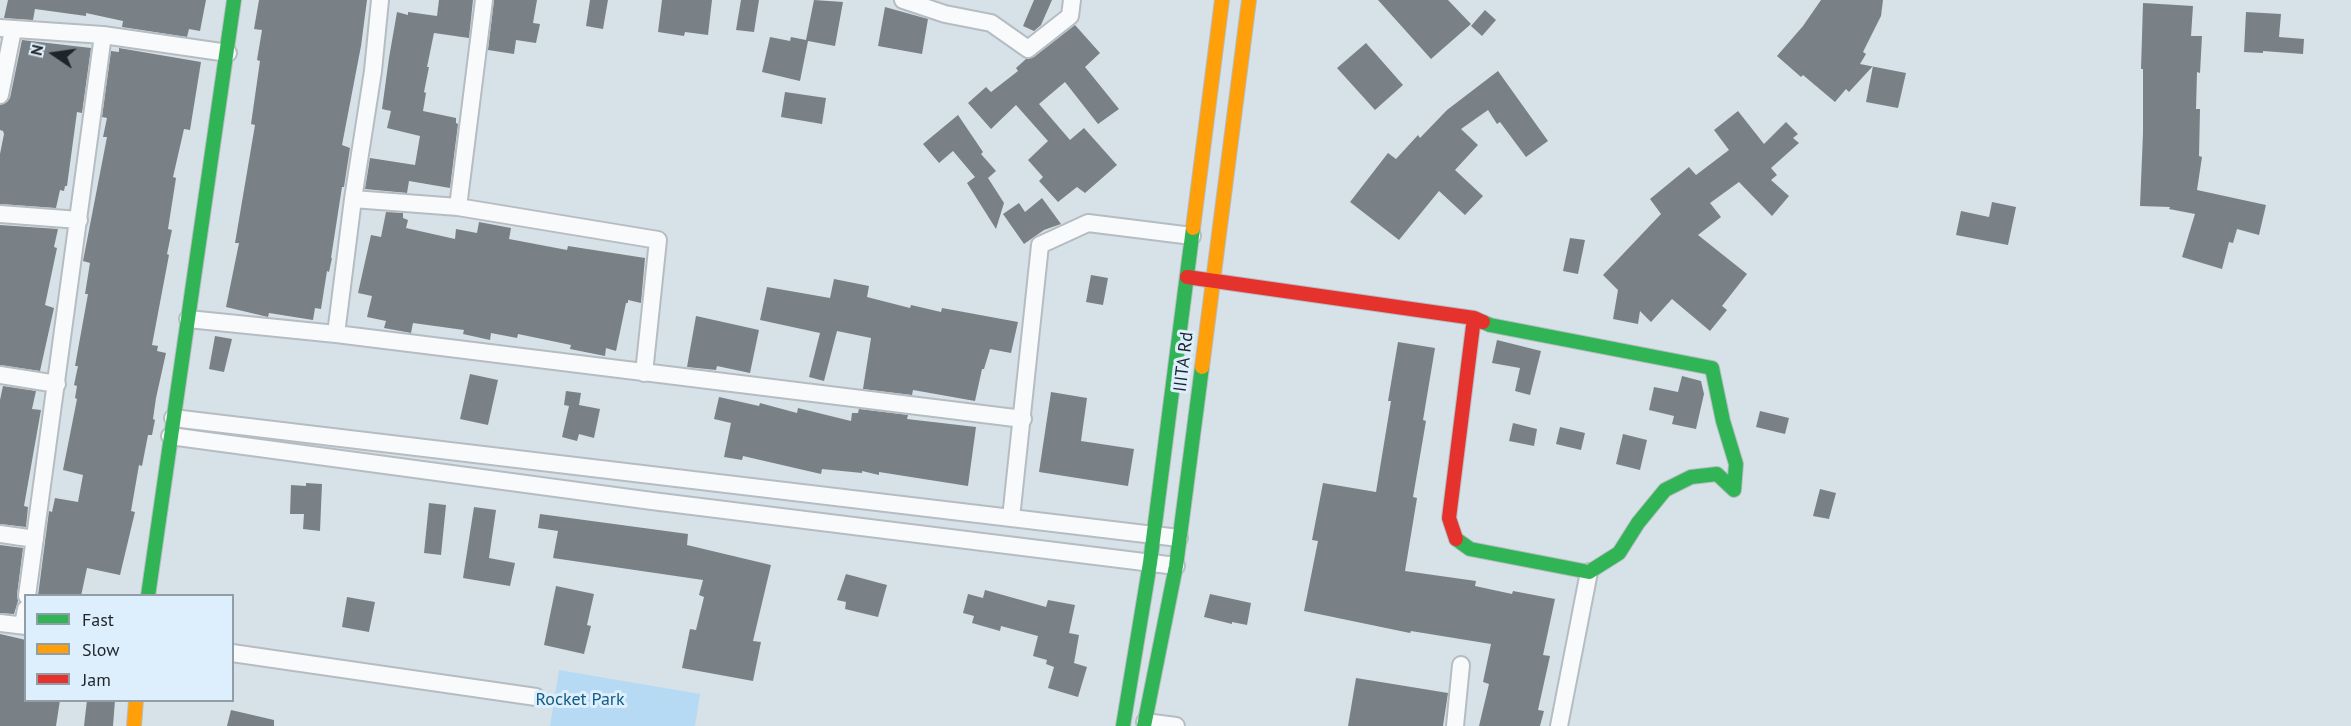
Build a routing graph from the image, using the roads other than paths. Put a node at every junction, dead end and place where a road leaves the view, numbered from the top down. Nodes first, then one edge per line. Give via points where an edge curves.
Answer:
1 (234, 0) edge
2 (380, 0) edge
3 (484, 0) edge
4 (903, 0) edge
5 (1072, 0) edge
6 (1222, 0) edge
7 (1249, 0) edge
8 (6, 29) edge
9 (103, 35) junction
10 (228, 53) junction
11 (0, 99) edge
12 (353, 199) junction
13 (458, 207) junction
14 (0, 214) edge
15 (79, 220) junction
16 (1192, 236) junction
17 (1187, 277) junction
18 (1212, 280) junction
19 (1474, 318) junction
20 (188, 319) junction
21 (336, 334) junction
22 (644, 373) junction
23 (0, 375) edge
24 (57, 384) junction
25 (173, 418) junction
26 (1023, 419) junction
27 (170, 436) junction
28 (1011, 518) junction
29 (0, 534) edge
30 (1153, 534) junction
31 (1179, 538) junction
32 (35, 539) junction
33 (1150, 563) junction
34 (1176, 566) junction
35 (1589, 572) junction
36 (27, 594) edge
37 (148, 594) edge
38 (24, 620) edge
39 (0, 623) edge
40 (234, 653) edge
41 (1461, 665) dead end
42 (536, 697) dead end
43 (136, 702) edge
44 (1145, 724) edge
45 (134, 726) edge
46 (1123, 726) edge
47 (1176, 726) edge
48 (1455, 726) edge
49 (1559, 726) edge

1 - 10 street
2 - 12 street
3 - 13 street
4 - 5 street via 945,14 992,23 1028,49 1070,16
6 - 16 street, IIITA Rd
7 - 18 street, IIITA Rd
8 - 9 street
8 - 11 street
9 - 10 street
9 - 15 street
10 - 20 street
12 - 13 street
12 - 21 street
13 - 22 street via 658,240
14 - 15 street
15 - 24 street
16 - 17 street, IIITA Rd
16 - 26 street via 1088,223 1040,245
17 - 18 street
17 - 30 street, IIITA Rd
18 - 19 street
18 - 31 street, IIITA Rd
19 - 35 street via 1449,518 1454,538 1470,549
19 - 35 street via 1490,325 1712,368 1736,464 1734,490 1717,474 1691,477 1665,490 1619,553
20 - 21 street
20 - 25 street
21 - 22 street
22 - 26 street
23 - 24 street
24 - 32 street
25 - 27 street
25 - 28 street
26 - 28 street
27 - 33 street via 640,500
27 - 37 street
28 - 30 street
29 - 32 street
30 - 31 street
30 - 33 street, IIITA Rd
31 - 34 street, IIITA Rd
32 - 36 street
33 - 34 street
33 - 46 street, IIITA Rd
34 - 44 street, IIITA Rd
35 - 49 street
38 - 39 street
40 - 42 street
41 - 48 street
43 - 45 street
44 - 47 street

